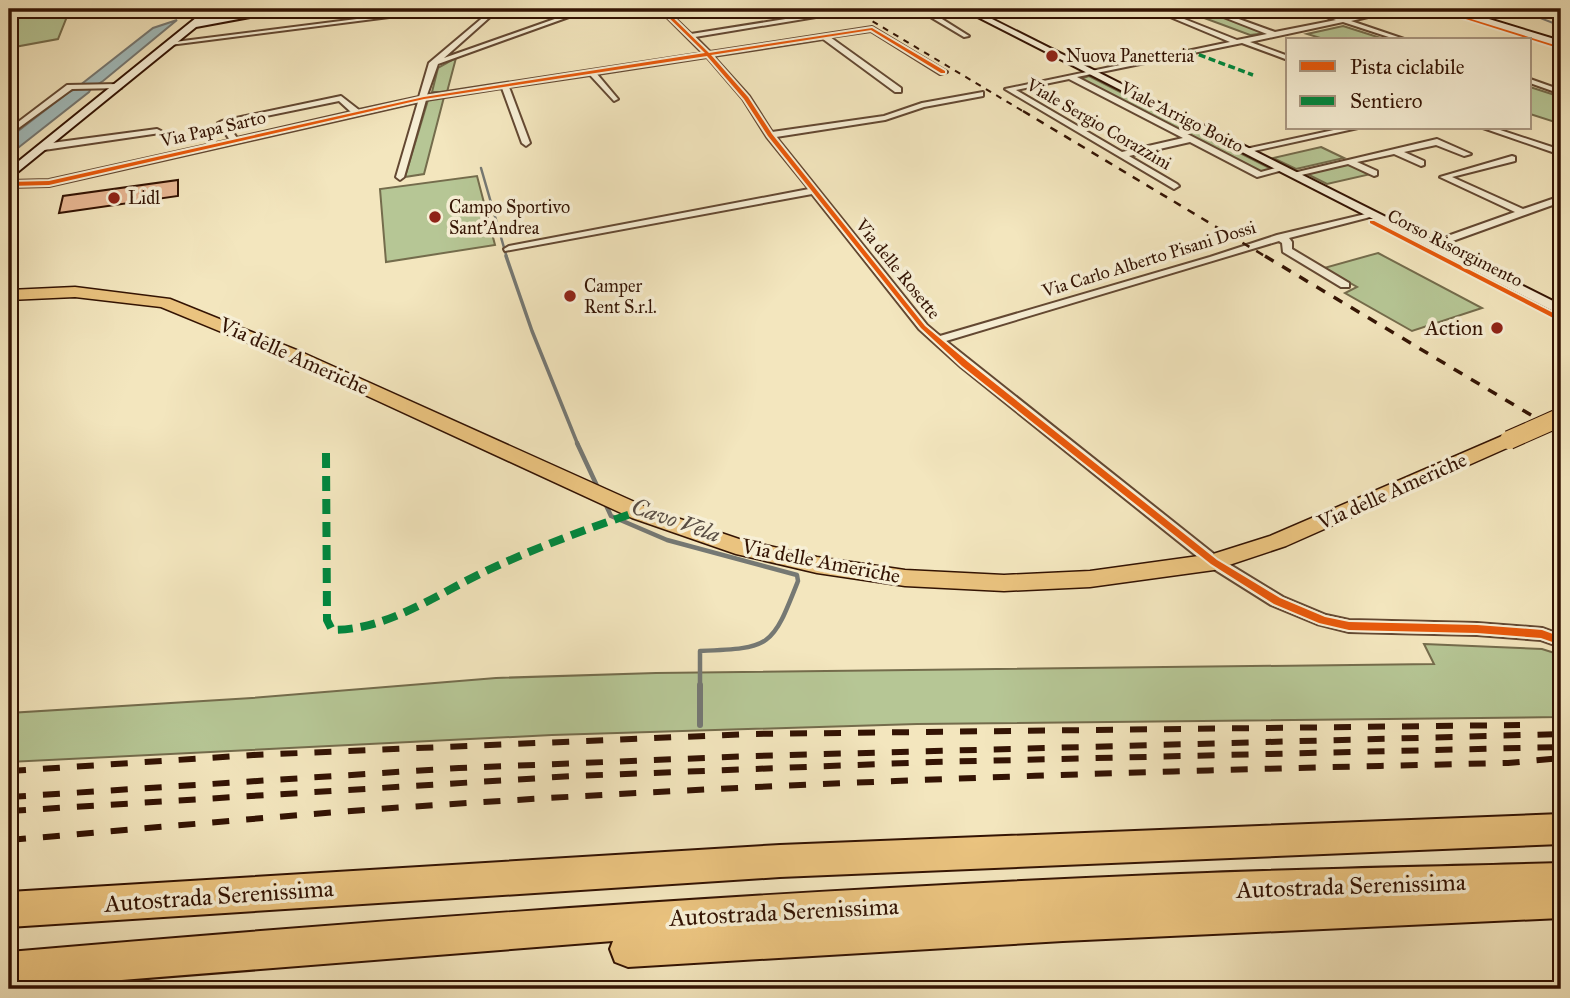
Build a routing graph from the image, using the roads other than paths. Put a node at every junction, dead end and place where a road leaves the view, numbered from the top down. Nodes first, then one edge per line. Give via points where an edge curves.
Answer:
1 (212, 9) edge
2 (289, 9) edge
3 (449, 9) edge
4 (496, 9) edge
5 (588, 9) edge
6 (662, 9) edge
7 (923, 9) edge
8 (987, 9) edge
9 (1093, 9) edge
10 (1154, 9) edge
11 (1206, 9) edge
12 (1308, 9) edge
13 (1399, 9) edge
14 (1448, 9) edge
15 (844, 10) edge
16 (969, 10) edge
17 (248, 11) edge
18 (1102, 12) dead end
19 (203, 19) junction
20 (1343, 20) junction
21 (1273, 34) junction
22 (690, 36) junction
23 (966, 36) dead end
24 (825, 37) junction
25 (1398, 38) edge
26 (1238, 41) junction
27 (170, 43) junction
28 (1561, 44) edge
29 (708, 54) junction
30 (1286, 57) edge
31 (432, 65) junction
32 (1090, 71) junction
33 (592, 72) junction
34 (943, 72) dead end
35 (1069, 76) junction
36 (1532, 82) edge
37 (118, 86) junction
38 (505, 86) junction
39 (898, 90) dead end
40 (1561, 92) edge
41 (980, 94) dead end
42 (424, 98) junction
43 (614, 99) dead end
44 (222, 113) dead end
45 (357, 113) junction
46 (228, 122) junction
47 (1344, 130) edge
48 (1493, 130) edge
49 (157, 131) dead end
50 (9, 134) edge
51 (770, 135) junction
52 (1191, 139) junction
53 (235, 141) junction
54 (526, 143) dead end
55 (44, 147) junction
56 (1245, 150) junction
57 (1395, 151) junction
58 (1561, 153) edge
59 (1467, 154) dead end
60 (1121, 155) junction
61 (1512, 159) dead end
62 (1349, 162) junction
63 (1421, 163) dead end
64 (1288, 172) junction
65 (1374, 173) dead end
66 (9, 175) edge
67 (400, 177) dead end
68 (9, 184) edge
69 (1174, 186) dead end
70 (814, 191) junction
71 (1561, 199) edge
72 (1524, 213) junction
73 (1371, 214) junction
74 (1280, 237) junction
75 (1433, 245) junction
76 (509, 249) dead end
77 (1345, 285) dead end
78 (11, 295) edge
79 (1561, 311) edge
80 (938, 340) junction
81 (1561, 417) edge
82 (1214, 562) junction
83 (1561, 641) edge
84 (1561, 829) edge
85 (1561, 880) edge
86 (1561, 901) edge
87 (9, 910) edge
88 (628, 949) dead end
89 (9, 971) edge

1 - 19 main road
2 - 17 main road
3 - 27 street
4 - 31 street
5 - 31 street
6 - 22 street, Via delle Rosette
7 - 23 street
8 - 16 street
9 - 18 street
10 - 26 street
11 - 21 street
12 - 20 street
13 - 20 street
14 - 28 main road
15 - 22 street
16 - 32 main road, Corso Risorgimento
17 - 19 main road
17 - 19 main road
19 - 27 main road
20 - 21 street
20 - 25 street
21 - 26 street
22 - 29 street, Via delle Rosette
24 - 29 street, Via Papa Sarto
24 - 34 street, Via Papa Sarto via 872,29
24 - 39 street
26 - 30 street
26 - 32 street
27 - 37 main road
29 - 33 street, Via Papa Sarto
29 - 51 street, Via delle Rosette
31 - 42 street
32 - 35 street
32 - 56 main road, Corso Risorgimento
33 - 38 street, Via Papa Sarto
33 - 43 street
35 - 52 street, Viale Arrigo Boito
35 - 60 street, Viale Sergio Corazzini via 1009,89
36 - 40 street
37 - 50 street via 74,87
37 - 55 main road
38 - 42 street, Via Papa Sarto
38 - 54 street
41 - 51 street via 922,105 885,118
42 - 45 street, Via Papa Sarto
42 - 67 street
44 - 46 street
45 - 46 street via 341,98
45 - 53 street, Via Papa Sarto
46 - 53 street via 222,123
47 - 56 street
48 - 58 street
49 - 55 street
51 - 70 street, Via delle Rosette
52 - 60 street
52 - 64 street, Viale Arrigo Boito via 1260,175
53 - 68 street, Via Papa Sarto via 49,183
55 - 66 main road
56 - 64 main road, Corso Risorgimento
57 - 59 street, Viale Arrigo Boito via 1437,142
57 - 62 street, Viale Arrigo Boito
57 - 63 street
60 - 69 street, Viale Sergio Corazzini
61 - 72 street via 1444,177
62 - 64 street, Viale Arrigo Boito
62 - 65 street
64 - 73 main road, Corso Risorgimento
70 - 76 street
70 - 80 street, Via delle Rosette
71 - 72 street
72 - 75 street
73 - 74 street, Via Carlo Alberto Pisani Dossi
73 - 75 main road, Corso Risorgimento
74 - 77 street via 1287,242 1287,250
74 - 80 street, Via Carlo Alberto Pisani Dossi
75 - 79 main road, Corso Risorgimento
78 - 82 main road, Via delle Americhe via 75,292 164,302 293,355 640,513 736,546 817,565 905,578 1004,583 1090,579
80 - 82 street, Via delle Rosette
81 - 82 main road, Via delle Americhe, bridge via 1278,541
82 - 83 street, Via delle Rosette via 1277,601 1322,620 1349,626 1542,634
84 - 87 highway, Autostrada Serenissima via 780,861
85 - 89 highway, Autostrada Serenissima via 1157,892 787,912 324,943
86 - 88 highway via 1063,923

